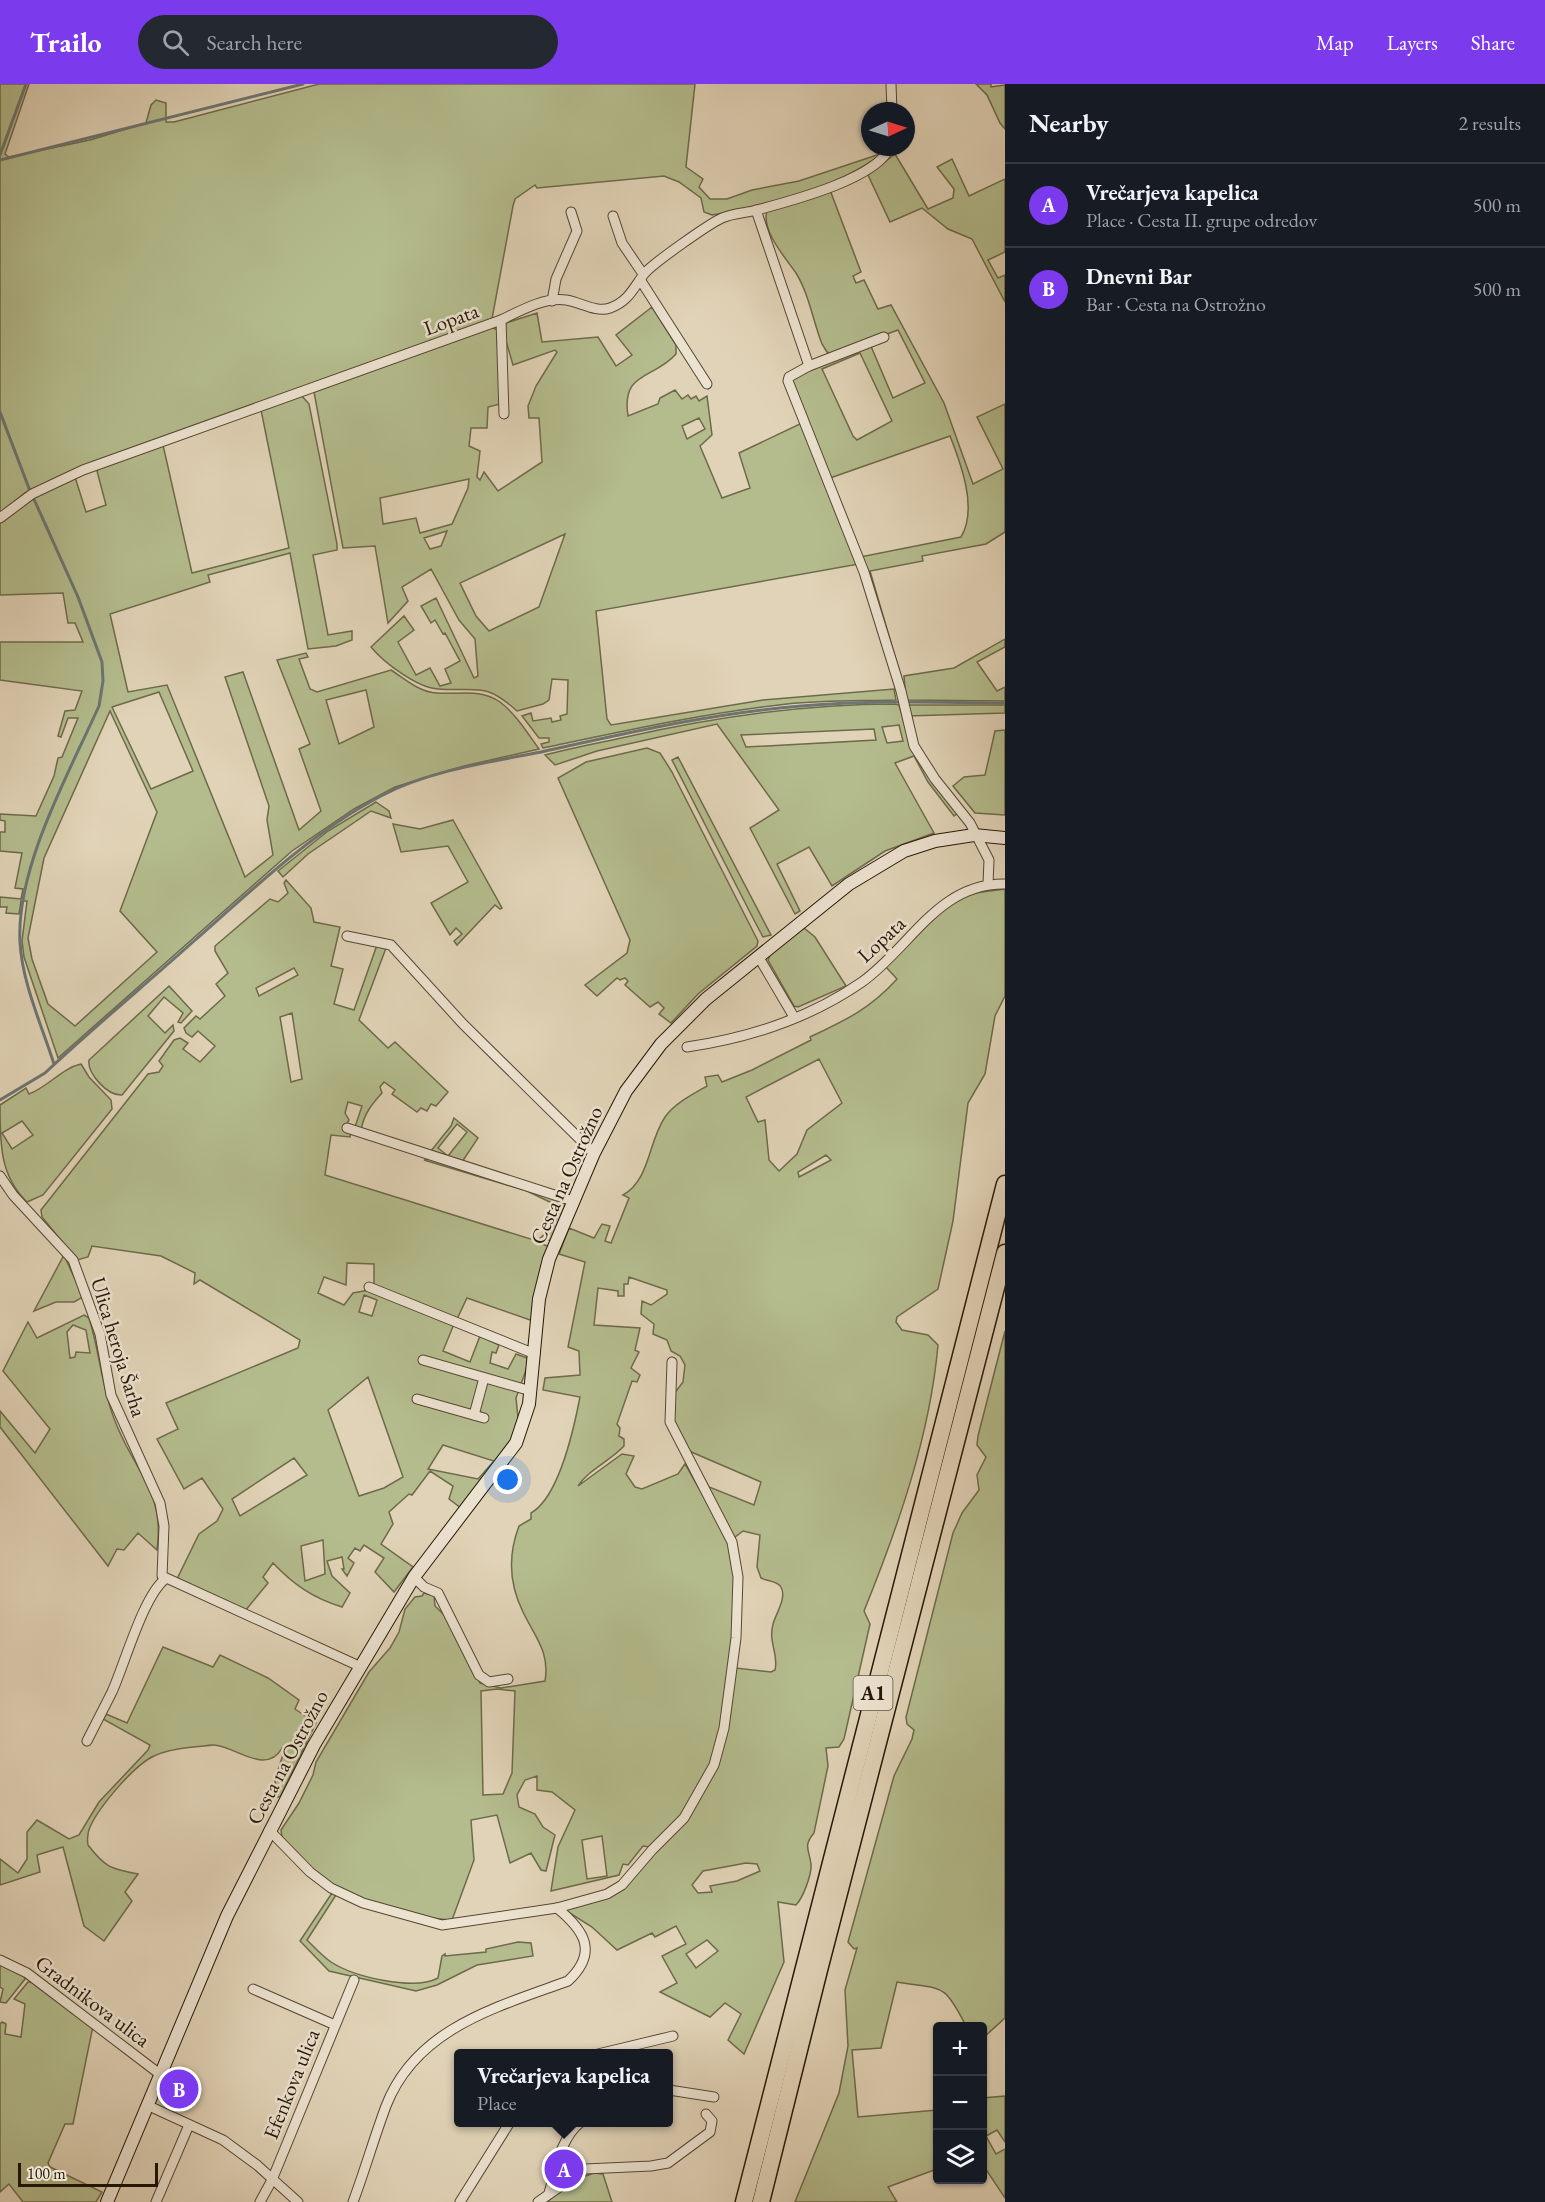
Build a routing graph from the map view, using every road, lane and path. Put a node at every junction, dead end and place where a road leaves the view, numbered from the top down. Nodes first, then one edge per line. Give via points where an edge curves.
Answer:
1 (891, 84) edge
2 (892, 102) edge
3 (885, 156) edge
4 (756, 210) junction
5 (571, 212) dead end
6 (613, 216) dead end
7 (642, 278) junction
8 (552, 301) junction
9 (501, 320) junction
10 (884, 337) dead end
11 (808, 366) junction
12 (707, 384) dead end
13 (504, 414) dead end
14 (0, 518) edge
15 (974, 835) junction
16 (1005, 838) edge
17 (988, 884) junction
18 (1005, 884) edge
19 (347, 936) dead end
20 (758, 956) junction
21 (794, 1017) junction
22 (687, 1047) dead end
23 (347, 1128) dead end
24 (594, 1153) junction
25 (1, 1179) edge
26 (1005, 1184) edge
27 (573, 1201) junction
28 (1005, 1253) edge
29 (369, 1287) dead end
30 (535, 1354) junction
31 (423, 1360) dead end
32 (672, 1362) dead end
33 (484, 1378) junction
34 (531, 1391) junction
35 (417, 1399) dead end
36 (474, 1415) junction
37 (484, 1418) dead end
38 (414, 1577) junction
39 (165, 1579) junction
40 (359, 1666) junction
41 (508, 1679) dead end
42 (87, 1742) dead end
43 (274, 1834) junction
44 (557, 1908) junction
45 (0, 1960) edge
46 (354, 1980) dead end
47 (253, 1989) dead end
48 (335, 2025) junction
49 (673, 2036) dead end
50 (619, 2049) edge
51 (161, 2075) junction
52 (673, 2091) edge
53 (714, 2097) dead end
54 (149, 2106) junction
55 (706, 2114) dead end
56 (189, 2125) junction
57 (507, 2127) edge
58 (574, 2127) edge
59 (272, 2180) junction
60 (548, 2196) junction
61 (108, 2202) edge
62 (156, 2202) edge
63 (260, 2202) edge
64 (298, 2202) edge
65 (353, 2202) edge
66 (459, 2202) edge
67 (538, 2202) edge
68 (744, 2202) edge
69 (762, 2202) edge

1 - 2 street
3 - 4 street, Lopata via 872,169 819,191
4 - 7 street, Lopata via 724,217 706,226
4 - 11 street
5 - 8 street via 577,231 556,279
6 - 7 street via 622,243
7 - 8 street, Lopata via 632,292 608,309
7 - 12 street
8 - 9 street, Lopata
9 - 13 street
9 - 14 street, Lopata via 83,470 32,494
10 - 11 street
11 - 15 street via 788,381 864,572 914,746 970,823
15 - 16 street, Cesta na Ostrožno
15 - 17 street via 989,860
15 - 20 street, Cesta na Ostrožno via 904,851 849,884
17 - 18 street, Lopata
17 - 21 street, Lopata via 951,897 863,981
19 - 24 street via 391,945 463,1024
20 - 21 street
20 - 24 street, Cesta na Ostrožno via 675,1029 627,1091
21 - 22 street, Lopata via 764,1032
23 - 27 street
24 - 27 street, Cesta na Ostrožno
25 - 39 street, Ulica heroja Šarha via 73,1260 100,1334 111,1395 160,1503 164,1526 161,1569
26 - 68 highway, A1
27 - 30 street, Cesta na Ostrožno via 543,1280
28 - 69 highway, A1
29 - 30 street
30 - 34 street, Cesta na Ostrožno
31 - 33 street
32 - 44 street via 670,1422 727,1532 737,1562 736,1638 727,1717 714,1765 684,1818 622,1885 607,1894
33 - 34 street
33 - 36 street
34 - 38 street, Cesta na Ostrožno via 516,1443
35 - 36 street
36 - 37 street
38 - 40 street, Cesta na Ostrožno
38 - 41 street via 438,1593 479,1675 489,1682
39 - 40 street
39 - 42 street via 148,1601 112,1692
40 - 43 street, Cesta na Ostrožno
43 - 44 street via 331,1888 363,1903 431,1923 453,1924
43 - 51 street, Cesta na Ostrožno via 227,1917
44 - 65 street via 577,1924 585,1943 585,1953 574,1975 568,1981 469,2019 431,2042 404,2073 386,2106
45 - 51 street, Gradnikova ulica via 27,1973
46 - 48 street, Efenkova ulica
47 - 48 street
48 - 59 street, Efenkova ulica
49 - 50 street
51 - 54 street, Cesta na Ostrožno
52 - 53 street
54 - 56 street
54 - 61 street, Cesta na Ostrožno
55 - 60 street via 712,2121 710,2132 668,2163 585,2169 566,2179
56 - 59 street via 223,2140
56 - 62 street
57 - 66 street
58 - 60 street via 559,2155
59 - 63 street, Efenkova ulica
59 - 64 street
60 - 67 street

